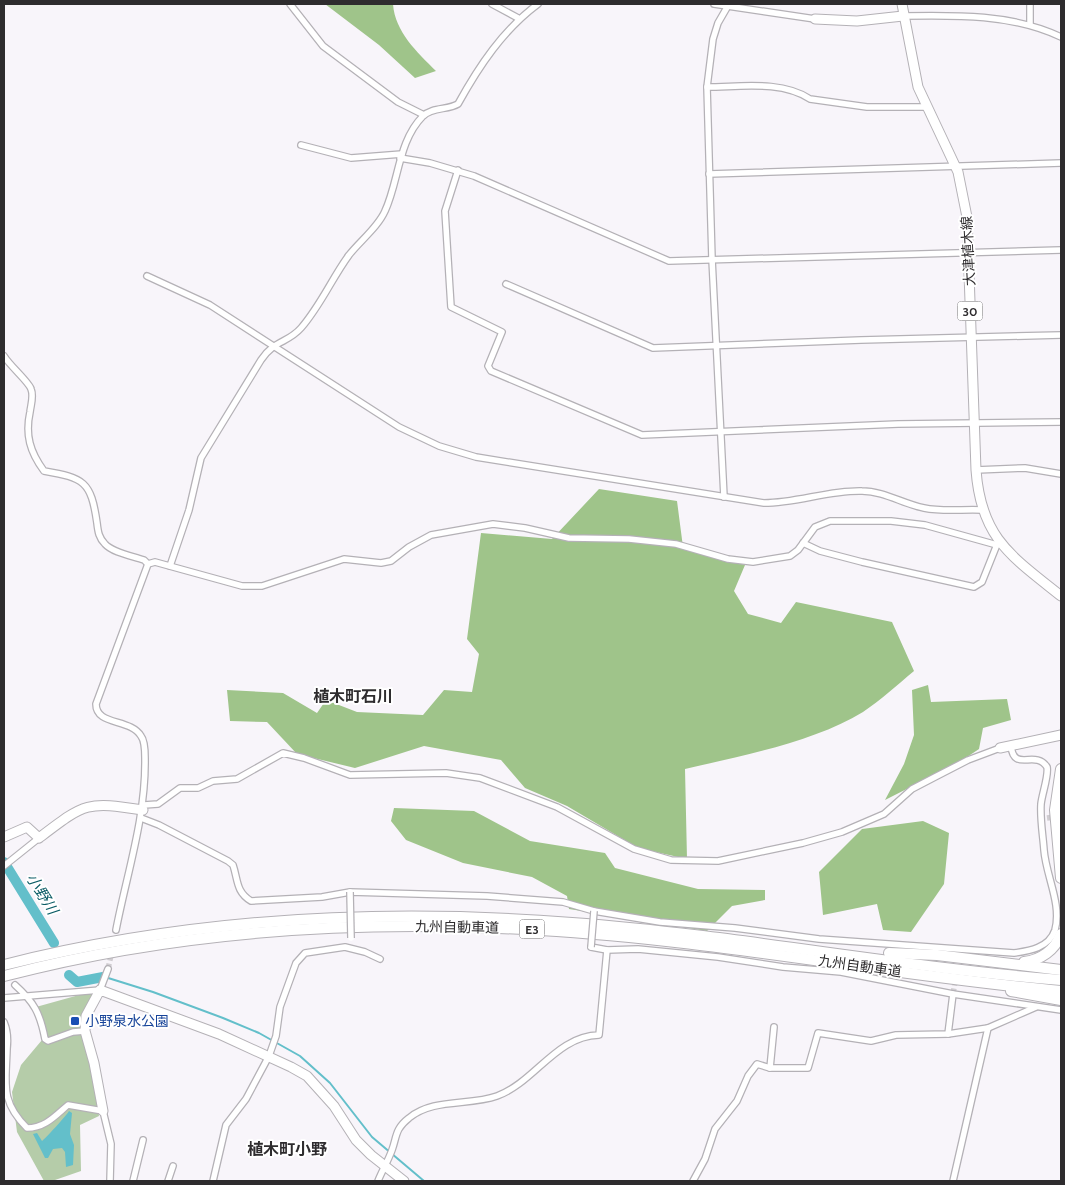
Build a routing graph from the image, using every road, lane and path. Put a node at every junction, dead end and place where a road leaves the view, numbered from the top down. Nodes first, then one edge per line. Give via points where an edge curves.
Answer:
1 (290, 4) edge
2 (492, 4) edge
3 (538, 4) edge
4 (714, 4) edge
5 (728, 4) edge
6 (902, 4) edge
7 (1030, 4) edge
8 (903, 16) junction
9 (518, 18) junction
10 (815, 19) joint
11 (1030, 24) junction
12 (1061, 37) edge
13 (707, 87) junction
14 (926, 107) junction
15 (424, 115) junction
16 (301, 145) dead end
17 (401, 156) junction
18 (1061, 163) edge
19 (955, 166) junction
20 (458, 170) junction
21 (709, 174) junction
22 (1061, 250) edge
23 (969, 253) junction
24 (712, 259) junction
25 (146, 276) dead end
26 (506, 284) dead end
27 (1061, 335) edge
28 (971, 337) junction
29 (272, 346) junction
30 (717, 346) junction
31 (4, 356) edge
32 (1061, 422) edge
33 (974, 424) junction
34 (721, 432) junction
35 (976, 470) junction
36 (1061, 474) edge
37 (724, 497) junction
38 (982, 510) junction
39 (803, 543) junction
40 (998, 543) junction
41 (148, 564) junction
42 (170, 566) junction
43 (1061, 596) edge
44 (1061, 735) edge
45 (1011, 746) junction
46 (1000, 748) joint
47 (1061, 769) edge
48 (143, 811) junction
49 (4, 837) edge
50 (40, 838) junction
51 (4, 866) edge
52 (1061, 878) edge
53 (350, 892) junction
54 (594, 911) junction
55 (116, 930) dead end
56 (1061, 934) edge
57 (350, 946) junction
58 (607, 950) junction
59 (835, 952) junction
60 (380, 959) dead end
61 (988, 960) junction
62 (4, 965) edge
63 (108, 969) tunnel mouth
64 (1061, 970) edge
65 (899, 972) junction
66 (4, 976) edge
67 (1061, 980) edge
68 (15, 985) dead end
69 (102, 987) junction
70 (1061, 991) edge
71 (953, 994) junction
72 (26, 995) junction
73 (4, 998) edge
74 (1061, 1000) edge
75 (1036, 1007) junction
76 (1061, 1010) edge
77 (4, 1022) edge
78 (774, 1027) dead end
79 (988, 1028) junction
80 (84, 1032) junction
81 (948, 1034) junction
82 (270, 1053) junction
83 (770, 1068) junction
84 (103, 1111) junction
85 (142, 1140) dead end
86 (386, 1163) junction
87 (173, 1166) dead end
88 (110, 1181) edge
89 (133, 1181) edge
90 (168, 1181) edge
91 (214, 1181) edge
92 (378, 1181) edge
93 (404, 1181) edge
94 (694, 1181) edge
95 (953, 1181) edge

1 - 15 street via 323,46 398,102
2 - 9 street
3 - 9 street
4 - 5 street
5 - 10 street
5 - 13 street via 718,23 711,49
6 - 8 street, 大津植木線 / 30
7 - 11 street
8 - 10 street via 857,21
8 - 11 street via 941,15
8 - 14 street, 大津植木線 / 30 via 918,87
9 - 15 street via 472,78 458,104
11 - 12 street
13 - 14 street via 761,86 802,94 810,99 867,107
13 - 21 street
14 - 19 street, 大津植木線 / 30
15 - 17 street via 412,131
16 - 17 street via 351,158
17 - 20 street
17 - 29 street via 394,192 382,219 350,254 300,329
18 - 19 street
19 - 21 street
19 - 23 street, 大津植木線 / 30 via 964,192
20 - 24 street via 669,261
20 - 34 street via 445,211 450,307 502,332 488,366 490,371 635,434
21 - 24 street
22 - 23 street
23 - 24 street
23 - 28 street, 大津植木線 / 30
24 - 30 street
25 - 29 street via 210,305
26 - 30 street via 653,348
27 - 28 street
28 - 30 street
28 - 33 street, 大津植木線 / 30
29 - 37 street via 399,426 439,446 476,457
29 - 42 street via 260,360 201,458 189,510
30 - 34 street
31 - 41 street via 14,371 31,386 28,445 36,460 44,471 74,477 82,482 92,500 100,539 107,546
32 - 33 street
33 - 34 street
33 - 35 street, 大津植木線 / 30
34 - 37 street
35 - 36 street via 1025,468
35 - 38 street, 大津植木線 / 30
37 - 38 street via 777,503 863,490 924,508
38 - 40 street, 大津植木線 / 30
39 - 40 street via 818,524 854,520 936,527
39 - 40 street via 862,562 974,587 982,582
39 - 42 street via 790,556 746,562 676,544 569,538 493,524 431,535 391,561 344,559 262,586 242,586
40 - 43 street, 大津植木線 / 30
41 - 42 street via 155,562
41 - 48 street via 96,704 104,719 131,726 142,737 146,783
44 - 45 street
45 - 46 street
45 - 54 street via 1016,758 1024,761 1036,758 1047,766 1041,807 1044,854 1056,917 1055,931 1039,948 994,953 961,947 819,939 660,922
46 - 48 street via 968,760 912,789 884,814 842,832 718,861 670,860 634,849 557,807 480,778 446,773 350,775 283,753 237,779 213,781 198,788 180,788
47 - 52 highway via 1055,810
48 - 50 street via 90,805 74,811
48 - 53 street via 159,825 233,865 237,886 244,897 251,900 322,897
48 - 55 street
49 - 50 street via 27,827
50 - 51 street
53 - 54 street via 553,901
53 - 57 street, bridge
54 - 58 street, bridge via 591,947
56 - 61 highway via 1050,951 1037,959 1020,962
57 - 60 street
57 - 82 street via 301,956 280,1007
58 - 71 street via 700,955 842,972
58 - 86 street via 600,1035 572,1042 497,1096 422,1109 394,1136
59 - 61 highway
59 - 62 highway, 九州自動車道 / E3 via 572,922 344,916 142,936
59 - 67 highway, 九州自動車道 / E3
61 - 64 highway
63 - 69 street
65 - 66 highway, 九州自動車道 / E3 via 692,944 570,932 453,926 359,926 289,929 173,942 74,959
65 - 70 highway, 九州自動車道 / E3
65 - 74 highway
68 - 72 street
69 - 72 street
69 - 80 street via 86,1016
69 - 82 street
71 - 75 street
71 - 81 street
72 - 73 street
72 - 80 street via 40,1017 45,1039
75 - 76 street
75 - 79 street
77 - 84 street via 8,1038 6,1096 11,1110 27,1128 40,1127 68,1105
78 - 83 street
79 - 81 street
79 - 95 street
80 - 84 street via 94,1062
81 - 83 street via 896,1035 871,1041 818,1033 808,1068
82 - 86 street via 307,1076 334,1106 356,1140
82 - 91 street via 246,1099 226,1125
83 - 94 street via 756,1064 737,1101 715,1129 706,1159
84 - 88 street via 111,1144
85 - 89 street
86 - 92 street
86 - 93 street
87 - 90 street

